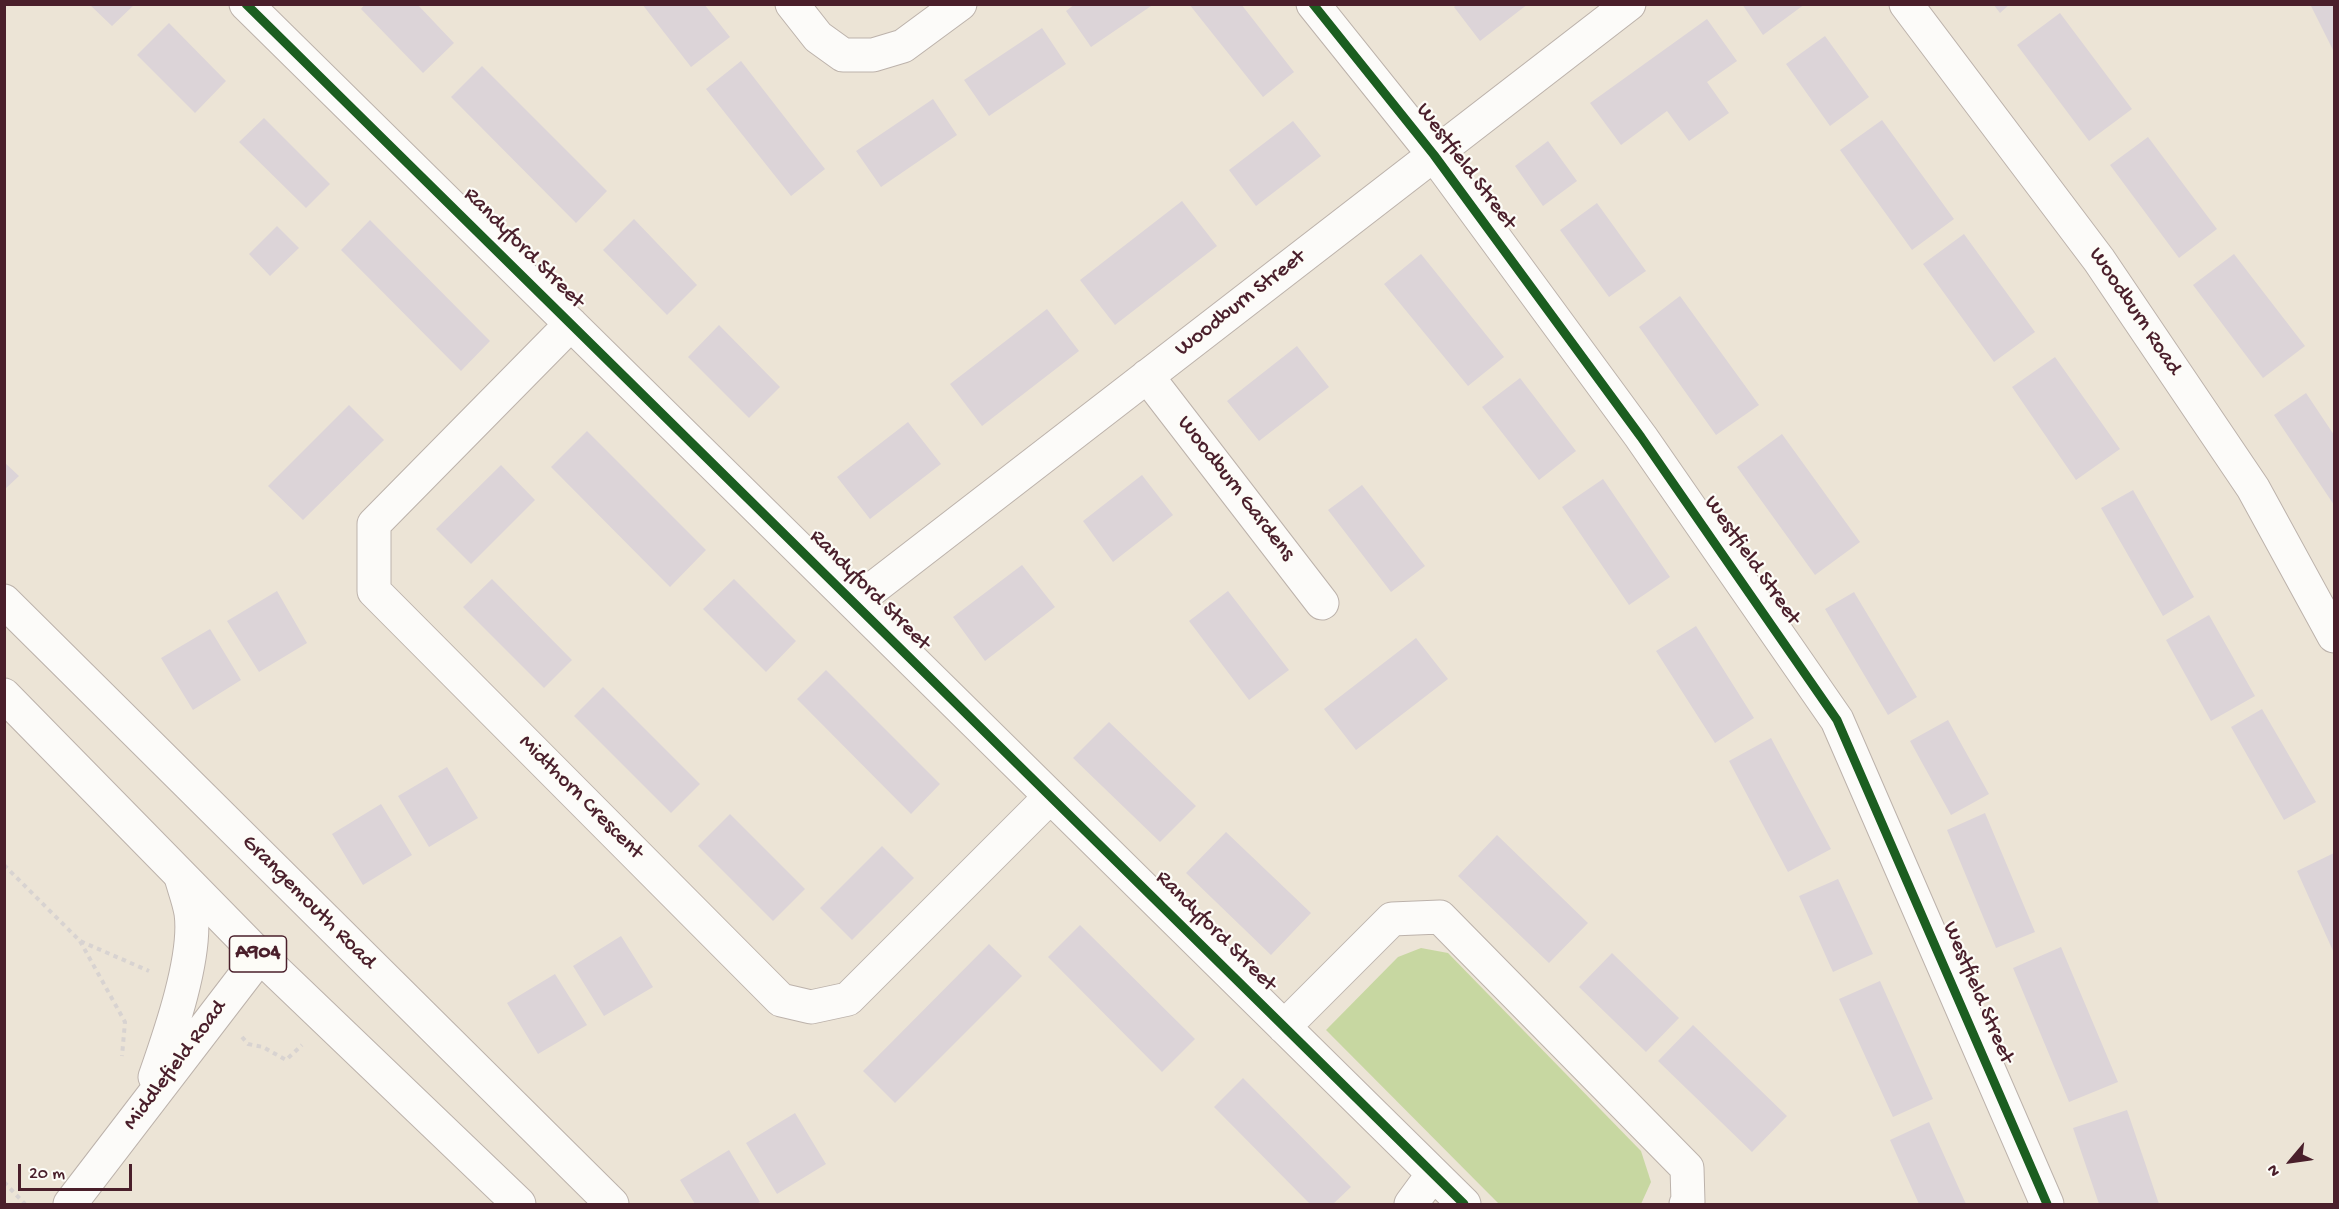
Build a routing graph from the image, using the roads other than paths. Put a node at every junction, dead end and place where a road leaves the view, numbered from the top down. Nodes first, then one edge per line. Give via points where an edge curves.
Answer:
1 (246, 4) edge
2 (792, 4) edge
3 (960, 4) edge
4 (1313, 4) edge
5 (1629, 4) edge
6 (1906, 4) edge
7 (1434, 155) junction
8 (571, 324) junction
9 (1147, 376) junction
10 (4, 601) edge
11 (854, 603) junction
12 (1322, 603) dead end
13 (2334, 636) edge
14 (4, 695) edge
15 (1050, 797) junction
16 (181, 877) junction
17 (260, 956) junction
18 (1284, 1027) junction
19 (144, 1107) junction
20 (1433, 1174) junction
21 (70, 1204) edge
22 (519, 1204) edge
23 (612, 1204) edge
24 (1411, 1204) edge
25 (1464, 1204) edge
26 (1686, 1204) edge
27 (2048, 1204) edge

1 - 8 street, Randyford Street
2 - 3 street via 818,38 843,55 873,55 903,46
4 - 7 street, Westfield Street
5 - 7 street, Woodburn Street
6 - 13 street, Woodburn Road via 2099,260 2253,488
7 - 9 street, Woodburn Street
7 - 27 street, Westfield Street via 1641,437 1837,720
8 - 11 street, Randyford Street
8 - 15 street, Midthorn Crescent via 374,525 374,591 781,1000 811,1007 848,999
9 - 11 street, Woodburn Street
9 - 12 street, Woodburn Gardens
10 - 23 street, Grangemouth Road
11 - 15 street, Randyford Street
14 - 16 street, A904
15 - 18 street, Randyford Street
16 - 17 street, A904
16 - 19 street via 191,913 191,945 170,1034
17 - 19 street, Middlefield Road
17 - 22 street, A904
18 - 20 street, Randyford Street
18 - 26 street via 1392,920 1440,917 1687,1168
19 - 21 street, Middlefield Road
20 - 24 street
20 - 25 street, Randyford Street

